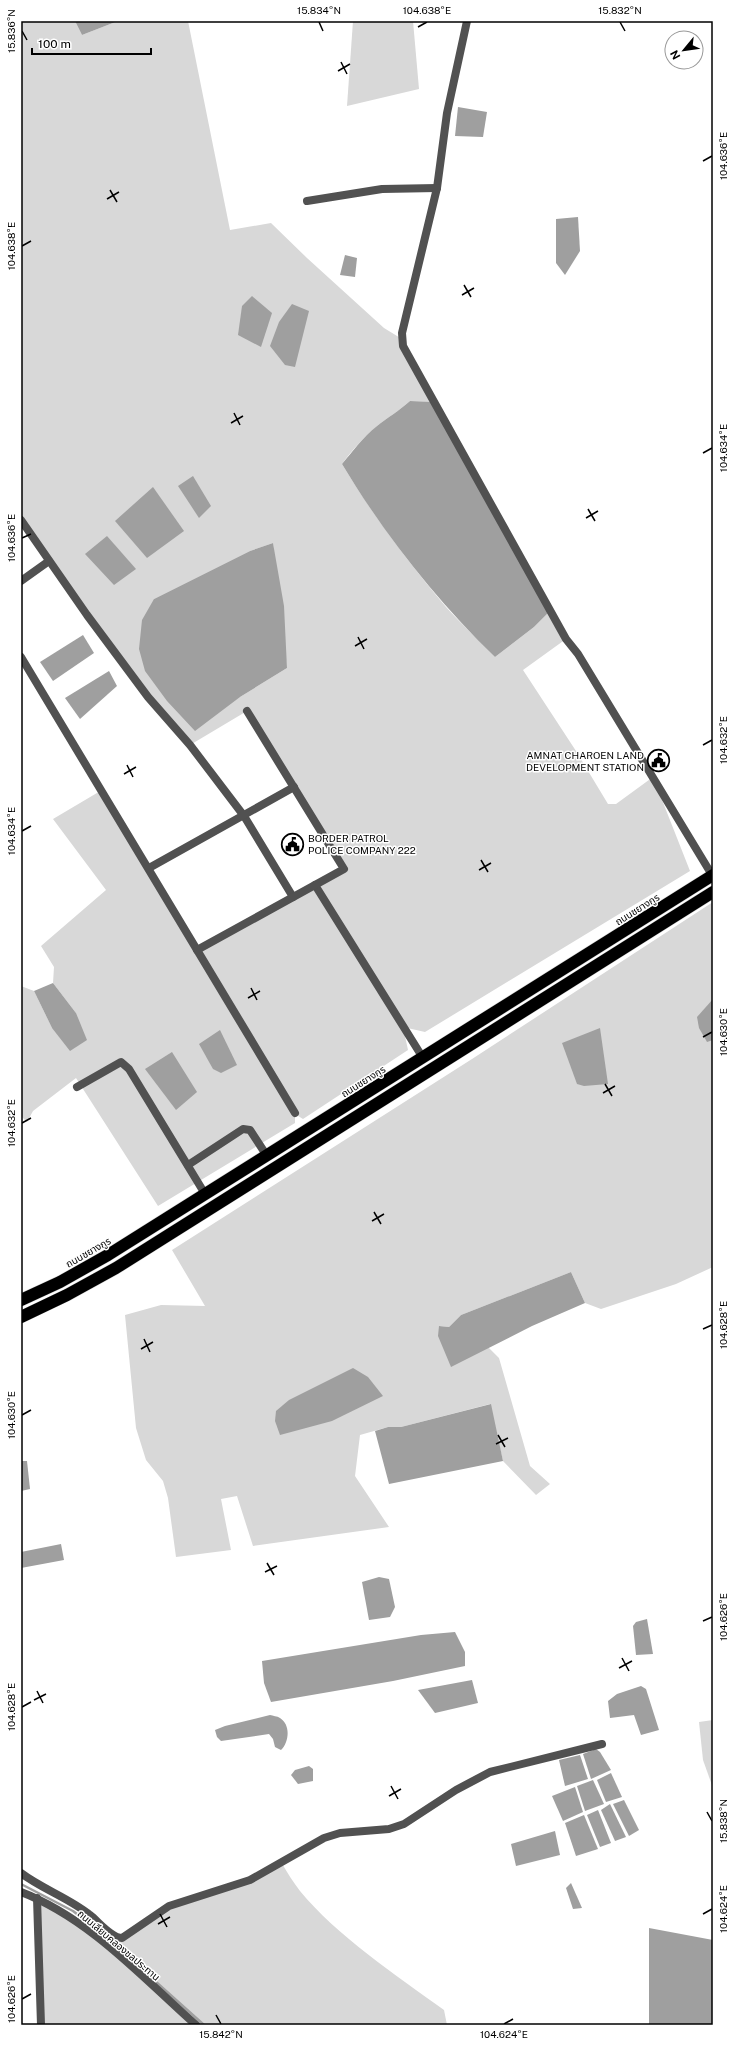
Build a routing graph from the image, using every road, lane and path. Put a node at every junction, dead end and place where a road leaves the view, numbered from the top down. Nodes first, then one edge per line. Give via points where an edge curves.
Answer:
1 (467, 21) edge
2 (437, 188) junction
3 (307, 201) dead end
4 (21, 520) edge
5 (49, 561) junction
6 (21, 581) edge
7 (21, 657) edge
8 (247, 711) dead end
9 (294, 787) junction
10 (244, 816) junction
11 (149, 868) junction
12 (713, 875) edge
13 (315, 885) junction
14 (713, 892) edge
15 (293, 897) junction
16 (197, 950) junction
17 (423, 1058) junction
18 (385, 1081) junction
19 (77, 1087) dead end
20 (393, 1094) junction
21 (295, 1113) dead end
22 (267, 1156) junction
23 (188, 1165) junction
24 (205, 1194) junction
25 (21, 1300) edge
26 (21, 1317) edge
27 (602, 1744) dead end
28 (21, 1873) edge
29 (21, 1892) edge
30 (37, 1898) junction
31 (42, 2025) edge
32 (196, 2025) edge

1 - 2 street via 447,113
2 - 3 street via 382,189
2 - 12 street via 402,333 403,346 566,639 578,654
4 - 5 street
5 - 6 street
5 - 10 street via 148,696 190,745
7 - 11 street
8 - 9 street
9 - 10 street
9 - 13 street via 344,869
10 - 11 street
10 - 15 street
11 - 16 street
12 - 17 highway, ถนนชยางกูร
13 - 15 street
13 - 17 street
14 - 20 highway
15 - 16 street
16 - 21 street
17 - 18 highway, ถนนชยางกูร
18 - 20 highway
18 - 22 highway, ถนนชยางกูร
19 - 23 street via 121,1062 129,1069
20 - 26 highway via 116,1268
22 - 23 street via 250,1130 243,1129
22 - 24 highway, ถนนชยางกูร
23 - 24 street
24 - 25 highway, ถนนชยางกูร via 108,1255
27 - 28 street via 490,1772 413,1819 395,1827 340,1833 324,1838 250,1880 173,1904 122,1938 115,1936 64,1897
29 - 30 street, ถนนเลียบคลองชลประทาน
30 - 31 street
30 - 32 street, ถนนเลียบคลองชลประทาน via 80,1924

